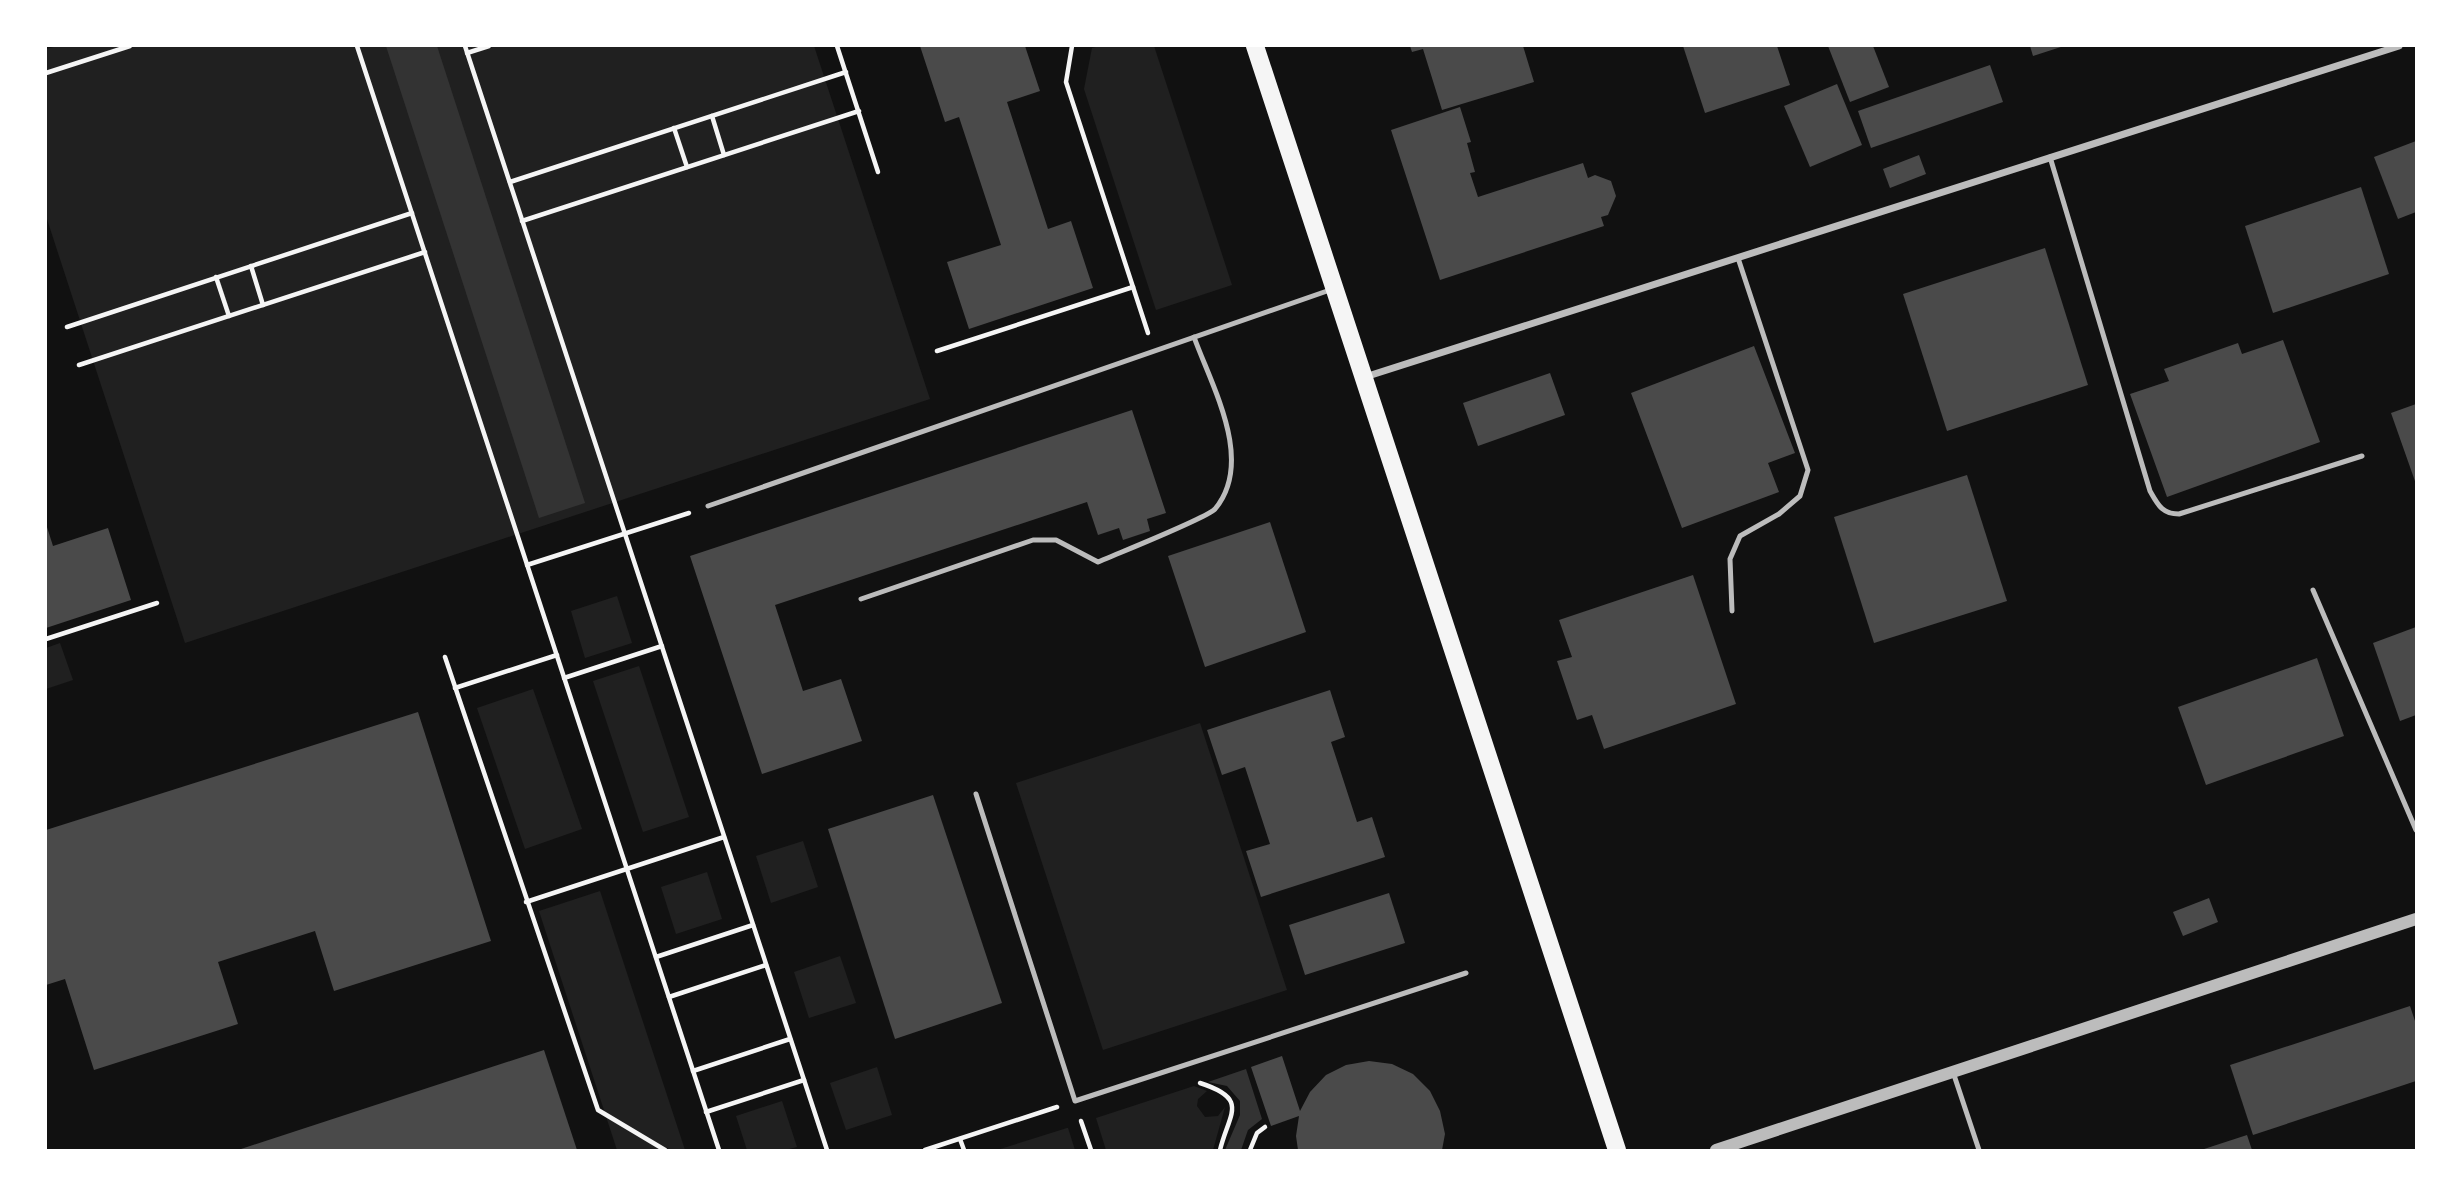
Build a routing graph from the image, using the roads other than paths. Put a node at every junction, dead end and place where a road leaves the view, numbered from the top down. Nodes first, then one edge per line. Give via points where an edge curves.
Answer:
1 (1255, 46) edge
2 (2399, 46) edge
3 (2050, 158) junction
4 (1738, 258) junction
5 (1335, 288) junction
6 (1194, 337) junction
7 (1365, 377) junction
8 (2362, 456) dead end
9 (708, 506) road end
10 (2313, 590) dead end
11 (861, 598) dead end
12 (1732, 611) dead end
13 (976, 794) dead end
14 (2417, 831) edge
15 (2417, 919) edge
16 (1466, 973) dead end
17 (1953, 1072) junction
18 (1617, 1150) edge
19 (1716, 1150) edge
20 (1979, 1150) edge

1 - 5 main road
2 - 3 street
3 - 4 street
3 - 8 lane via 2158,506 2168,514 2179,514
4 - 7 street
4 - 12 lane via 1808,470 1800,496 1740,536 1730,559
5 - 6 lane
5 - 7 main road
6 - 9 lane
6 - 11 lane via 1233,446 1231,477 1214,510 1098,562 1056,540 1033,540
7 - 18 main road
10 - 14 lane
13 - 16 lane via 1075,1101
15 - 17 street
17 - 19 street
17 - 20 lane

